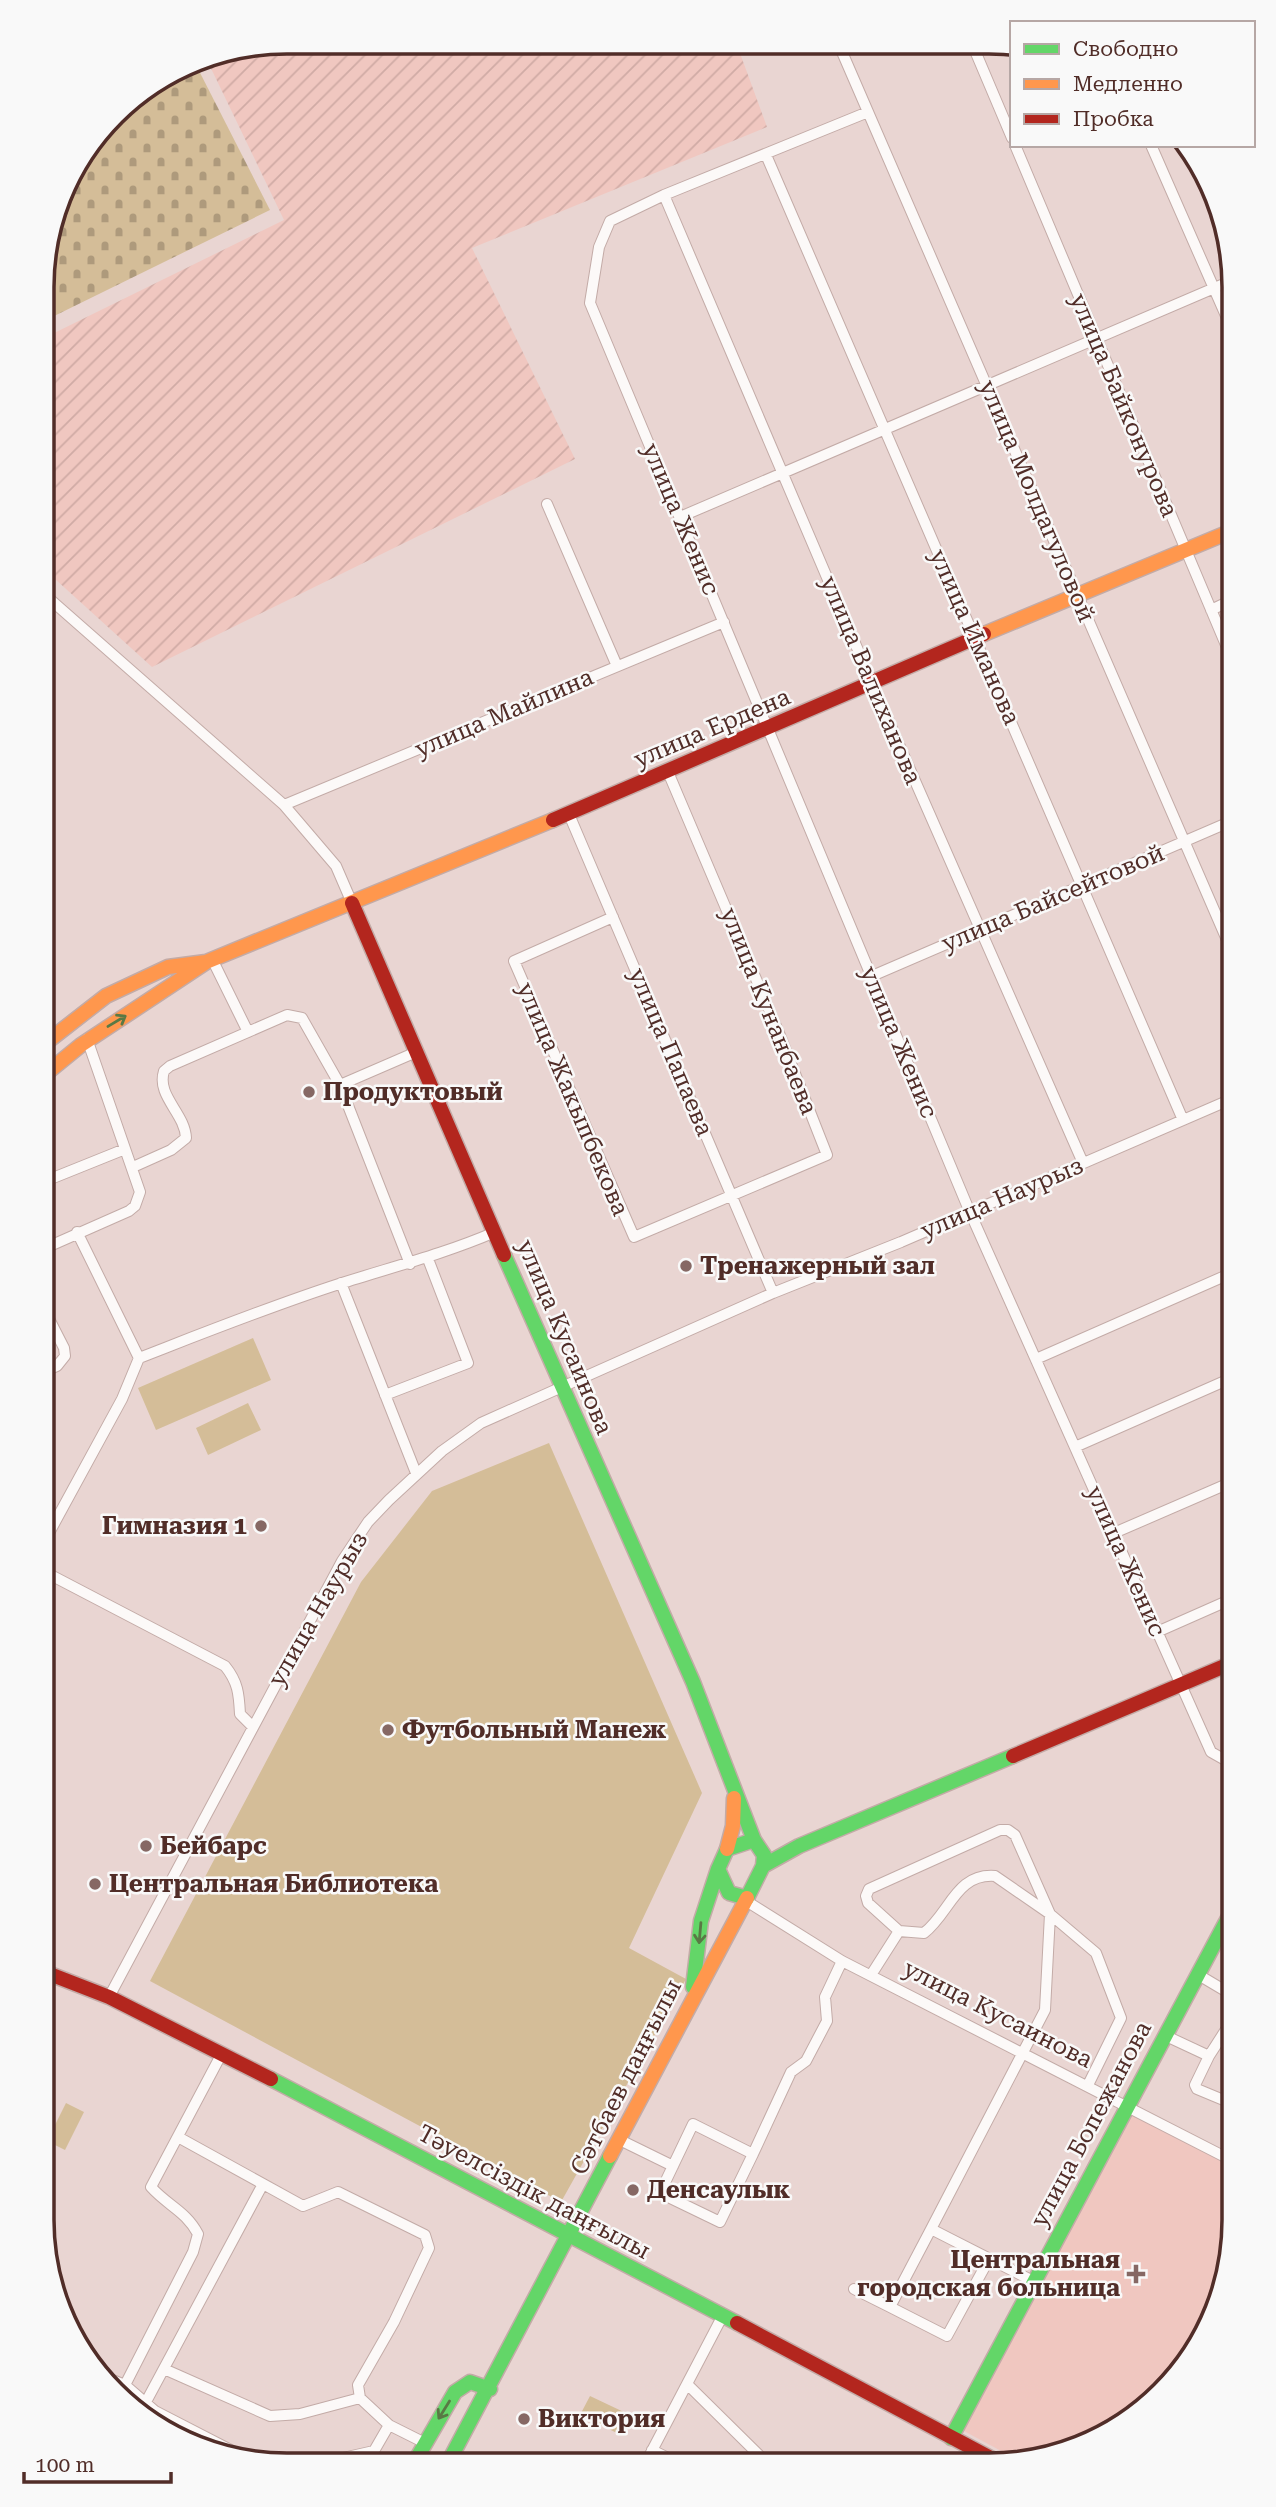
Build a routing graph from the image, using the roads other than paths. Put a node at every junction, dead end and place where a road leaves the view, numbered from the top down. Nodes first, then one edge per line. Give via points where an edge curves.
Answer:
1 (843, 54) edge
2 (976, 54) edge
3 (868, 112) junction
4 (1010, 133) edge
5 (1016, 147) edge
6 (1152, 147) edge
7 (766, 155) junction
8 (664, 195) junction
9 (1222, 285) edge
10 (1214, 288) junction
11 (1222, 306) edge
12 (1097, 337) junction
13 (986, 384) junction
14 (884, 428) junction
15 (783, 473) junction
16 (547, 504) dead end
17 (680, 517) junction
18 (1222, 535) edge
19 (1185, 550) junction
20 (1078, 594) junction
21 (54, 603) edge
22 (1222, 605) edge
23 (1211, 610) junction
24 (724, 622) junction
25 (1222, 635) edge
26 (974, 638) junction
27 (617, 666) junction
28 (872, 683) junction
29 (769, 729) junction
30 (668, 772) junction
31 (284, 805) junction
32 (568, 812) junction
33 (1222, 826) edge
34 (1185, 843) junction
35 (1082, 884) junction
36 (352, 903) junction
37 (613, 917) junction
38 (1222, 928) edge
39 (979, 929) junction
40 (209, 960) junction
41 (872, 975) junction
42 (248, 1032) junction
43 (54, 1036) edge
44 (87, 1039) junction
45 (414, 1053) junction
46 (54, 1067) edge
47 (340, 1085) junction
48 (1222, 1103) edge
49 (1183, 1120) junction
50 (125, 1149) junction
51 (1083, 1163) junction
52 (133, 1167) junction
53 (54, 1178) edge
54 (732, 1195) junction
55 (969, 1210) junction
56 (495, 1231) junction
57 (77, 1232) junction
58 (54, 1241) edge
59 (428, 1259) junction
60 (410, 1264) junction
61 (1221, 1277) edge
62 (341, 1283) junction
63 (773, 1293) junction
64 (54, 1328) edge
65 (139, 1358) junction
66 (1036, 1359) junction
67 (54, 1367) edge
68 (1221, 1383) edge
69 (562, 1390) junction
70 (385, 1395) junction
71 (1075, 1447) junction
72 (416, 1473) junction
73 (1221, 1486) edge
74 (54, 1524) edge
75 (1114, 1533) junction
76 (54, 1577) edge
77 (1221, 1604) edge
78 (1157, 1632) junction
79 (1221, 1668) edge
80 (1181, 1685) junction
81 (252, 1726) junction
82 (1221, 1758) edge
83 (734, 1790) junction
84 (756, 1842) junction
85 (799, 1846) junction
86 (727, 1849) junction
87 (763, 1866) junction
88 (718, 1869) junction
89 (747, 1898) junction
90 (1050, 1914) junction
91 (899, 1931) junction
92 (1221, 1939) edge
93 (842, 1961) junction
94 (1197, 1974) junction
95 (871, 1975) junction
96 (54, 1976) edge
97 (1221, 1988) edge
98 (108, 1997) junction
99 (691, 1998) junction
100 (1164, 2035) junction
101 (1221, 2037) edge
102 (1024, 2053) junction
103 (221, 2055) junction
104 (1209, 2056) junction
105 (1088, 2085) junction
106 (1221, 2100) edge
107 (1126, 2105) junction
108 (178, 2137) junction
109 (620, 2140) junction
110 (753, 2154) junction
111 (1221, 2154) edge
112 (673, 2165) junction
113 (263, 2184) junction
114 (931, 2229) junction
115 (570, 2237) junction
116 (989, 2259) junction
117 (1033, 2281) junction
118 (854, 2289) dead end
119 (890, 2307) junction
120 (722, 2317) junction
121 (164, 2369) junction
122 (687, 2384) junction
123 (126, 2387) edge
124 (129, 2388) junction
125 (490, 2389) junction
126 (131, 2391) edge
127 (360, 2398) junction
128 (145, 2403) edge
129 (389, 2425) junction
130 (951, 2438) junction
131 (425, 2443) junction
132 (652, 2450) junction
133 (365, 2453) edge
134 (420, 2453) edge
135 (454, 2453) edge
136 (650, 2453) edge
137 (658, 2453) edge
138 (757, 2453) edge
139 (980, 2453) edge

1 - 3 street, улица Молдагуловой
2 - 4 street
3 - 7 street
3 - 13 street, улица Молдагуловой
5 - 12 street, улица Байконурова
6 - 10 street
7 - 8 street
7 - 14 street, улица Иманова
8 - 15 street, улица Валиханова
8 - 17 street, улица Женис via 611,221 598,247 590,303
9 - 10 street
10 - 11 street
10 - 12 street
12 - 13 street
12 - 19 street, улица Байконурова
13 - 14 street
13 - 20 street, улица Молдагуловой
14 - 15 street
14 - 26 street, улица Иманова
15 - 17 street
15 - 28 street, улица Валиханова
16 - 27 street
17 - 24 street, улица Женис
18 - 19 street, улица Ердена
19 - 20 street, улица Ердена
19 - 23 street, улица Байконурова
20 - 26 street, улица Ердена
20 - 34 street, улица Молдагуловой
21 - 31 street
22 - 23 street
23 - 25 street, улица Байконурова
24 - 27 street, улица Майлина
24 - 29 street, улица Женис
26 - 28 street, улица Ердена
26 - 35 street, улица Иманова
27 - 31 street, улица Майлина
28 - 29 street, улица Ердена
28 - 39 street, улица Валиханова
29 - 30 street, улица Ердена
29 - 41 street, улица Женис
30 - 32 street, улица Ердена
30 - 54 street, улица Кунанбаева via 827,1155
31 - 36 street via 337,866
32 - 36 street, улица Ердена
32 - 37 street, улица Папаева
33 - 34 street, улица Байсейтовой
34 - 35 street, улица Байсейтовой
34 - 38 street, улица Молдагуловой
35 - 39 street, улица Байсейтовой
35 - 49 street, улица Иманова
36 - 40 street, улица Ердена
36 - 45 street, улица Кусаинова
37 - 54 street, улица Папаева
37 - 54 street, улица Жакыпбекова via 515,964 634,1237
39 - 41 street, улица Байсейтовой
39 - 51 street, улица Валиханова
40 - 42 street
40 - 43 street, улица Ердена via 169,967 106,996
44 -> 40 street, улица Ердена via 177,986
41 - 55 street, улица Женис
42 - 47 street via 287,1015 302,1018
42 - 52 street via 164,1071 162,1086 186,1138 172,1150
44 - 46 street, улица Ердена
44 - 50 street
45 - 47 street
45 - 56 street, улица Кусаинова
47 - 60 street
48 - 49 street, улица Наурыз
49 - 51 street, улица Наурыз
50 - 52 street
50 - 53 street
51 - 55 street, улица Наурыз
52 - 57 street via 141,1192 135,1206
54 - 63 street, улица Папаева
55 - 63 street, улица Наурыз
55 - 66 street, улица Женис
56 - 59 street
56 - 69 street, улица Кусаинова
57 - 58 street
57 - 65 street
59 - 60 street
59 - 70 street via 467,1363
60 - 62 street
61 - 66 street
62 - 65 street
62 - 70 street
63 - 69 street, улица Наурыз
64 - 67 street via 65,1356
65 - 74 street via 122,1399
66 - 71 street, улица Женис
68 - 71 street
69 - 72 street, улица Наурыз via 481,1423
69 - 83 street, улица Кусаинова via 693,1682
70 - 72 street
71 - 75 street, улица Женис
72 - 81 street, улица Наурыз via 368,1522 342,1561
73 - 75 street
75 - 78 street, улица Женис
76 - 81 street via 225,1666 235,1678 240,1714
77 - 78 street
78 - 80 street, улица Женис
79 - 80 street
80 - 82 street, улица Женис via 1211,1752
80 - 85 street
81 - 98 street, улица Наурыз
83 - 84 street, улица Кусаинова
83 - 86 street
84 - 85 street via 772,1849
84 - 86 street
84 - 87 street via 764,1855
85 - 87 street
86 - 88 street
87 - 89 street
88 - 89 street via 729,1893
88 -> 99 street via 701,1921
89 - 93 street, улица Кусаинова
89 - 99 street, Сәтбаев даңғылы
90 - 91 street via 996,1876 986,1875 959,1887 936,1924 924,1933
90 - 91 street via 1015,1835 1008,1829 869,1889 868,1903
90 - 102 street via 1045,2010
90 - 105 street via 1096,1952 1121,2018
91 - 95 street
92 - 94 street, улица Бопежанова
93 - 95 street, улица Кусаинова
93 - 110 street via 825,1997 827,2021 806,2061 791,2072
94 - 97 street
94 - 100 street, улица Бопежанова
95 - 102 street, улица Кусаинова
96 - 98 street, Тәуелсіздік даңғылы
98 - 103 street, Тәуелсіздік даңғылы
99 - 109 street, Сәтбаев даңғылы
100 - 104 street
100 - 107 street, улица Бопежанова
101 - 104 street
102 - 105 street, улица Кусаинова
102 - 114 street
103 - 108 street
103 - 115 street, Тәуелсіздік даңғылы
104 - 106 street via 1195,2085
105 - 107 street, улица Кусаинова
107 - 111 street, улица Кусаинова
107 - 117 street, улица Бопежанова
108 - 113 street
108 - 124 street via 151,2187 189,2217 198,2234
109 - 112 street
109 - 115 street, Сәтбаев даңғылы
110 - 112 street via 693,2124
110 - 112 street via 720,2222 660,2193
113 - 121 street
113 - 127 street via 303,2206 338,2192 425,2235 429,2248 358,2385
114 - 116 street
114 - 119 street
115 - 120 street, Тәуелсіздік даңғылы
115 - 125 street, Сәтбаев даңғылы
116 - 117 street
116 - 119 street via 947,2336
117 - 130 street, улица Бопежанова
118 - 119 street
120 - 122 street
120 - 130 street, Тәуелсіздік даңғылы
121 - 127 street via 270,2416 300,2414
121 - 128 street
122 - 132 street
122 - 138 street
123 - 124 street
124 - 126 street
125 -> 131 street via 470,2382 455,2392
125 - 135 street, Сәтбаев даңғылы
127 - 129 street
129 - 131 street
129 - 133 street via 374,2451
130 - 139 street, Тәуелсіздік даңғылы
131 - 134 street
132 - 136 street
132 - 137 street

